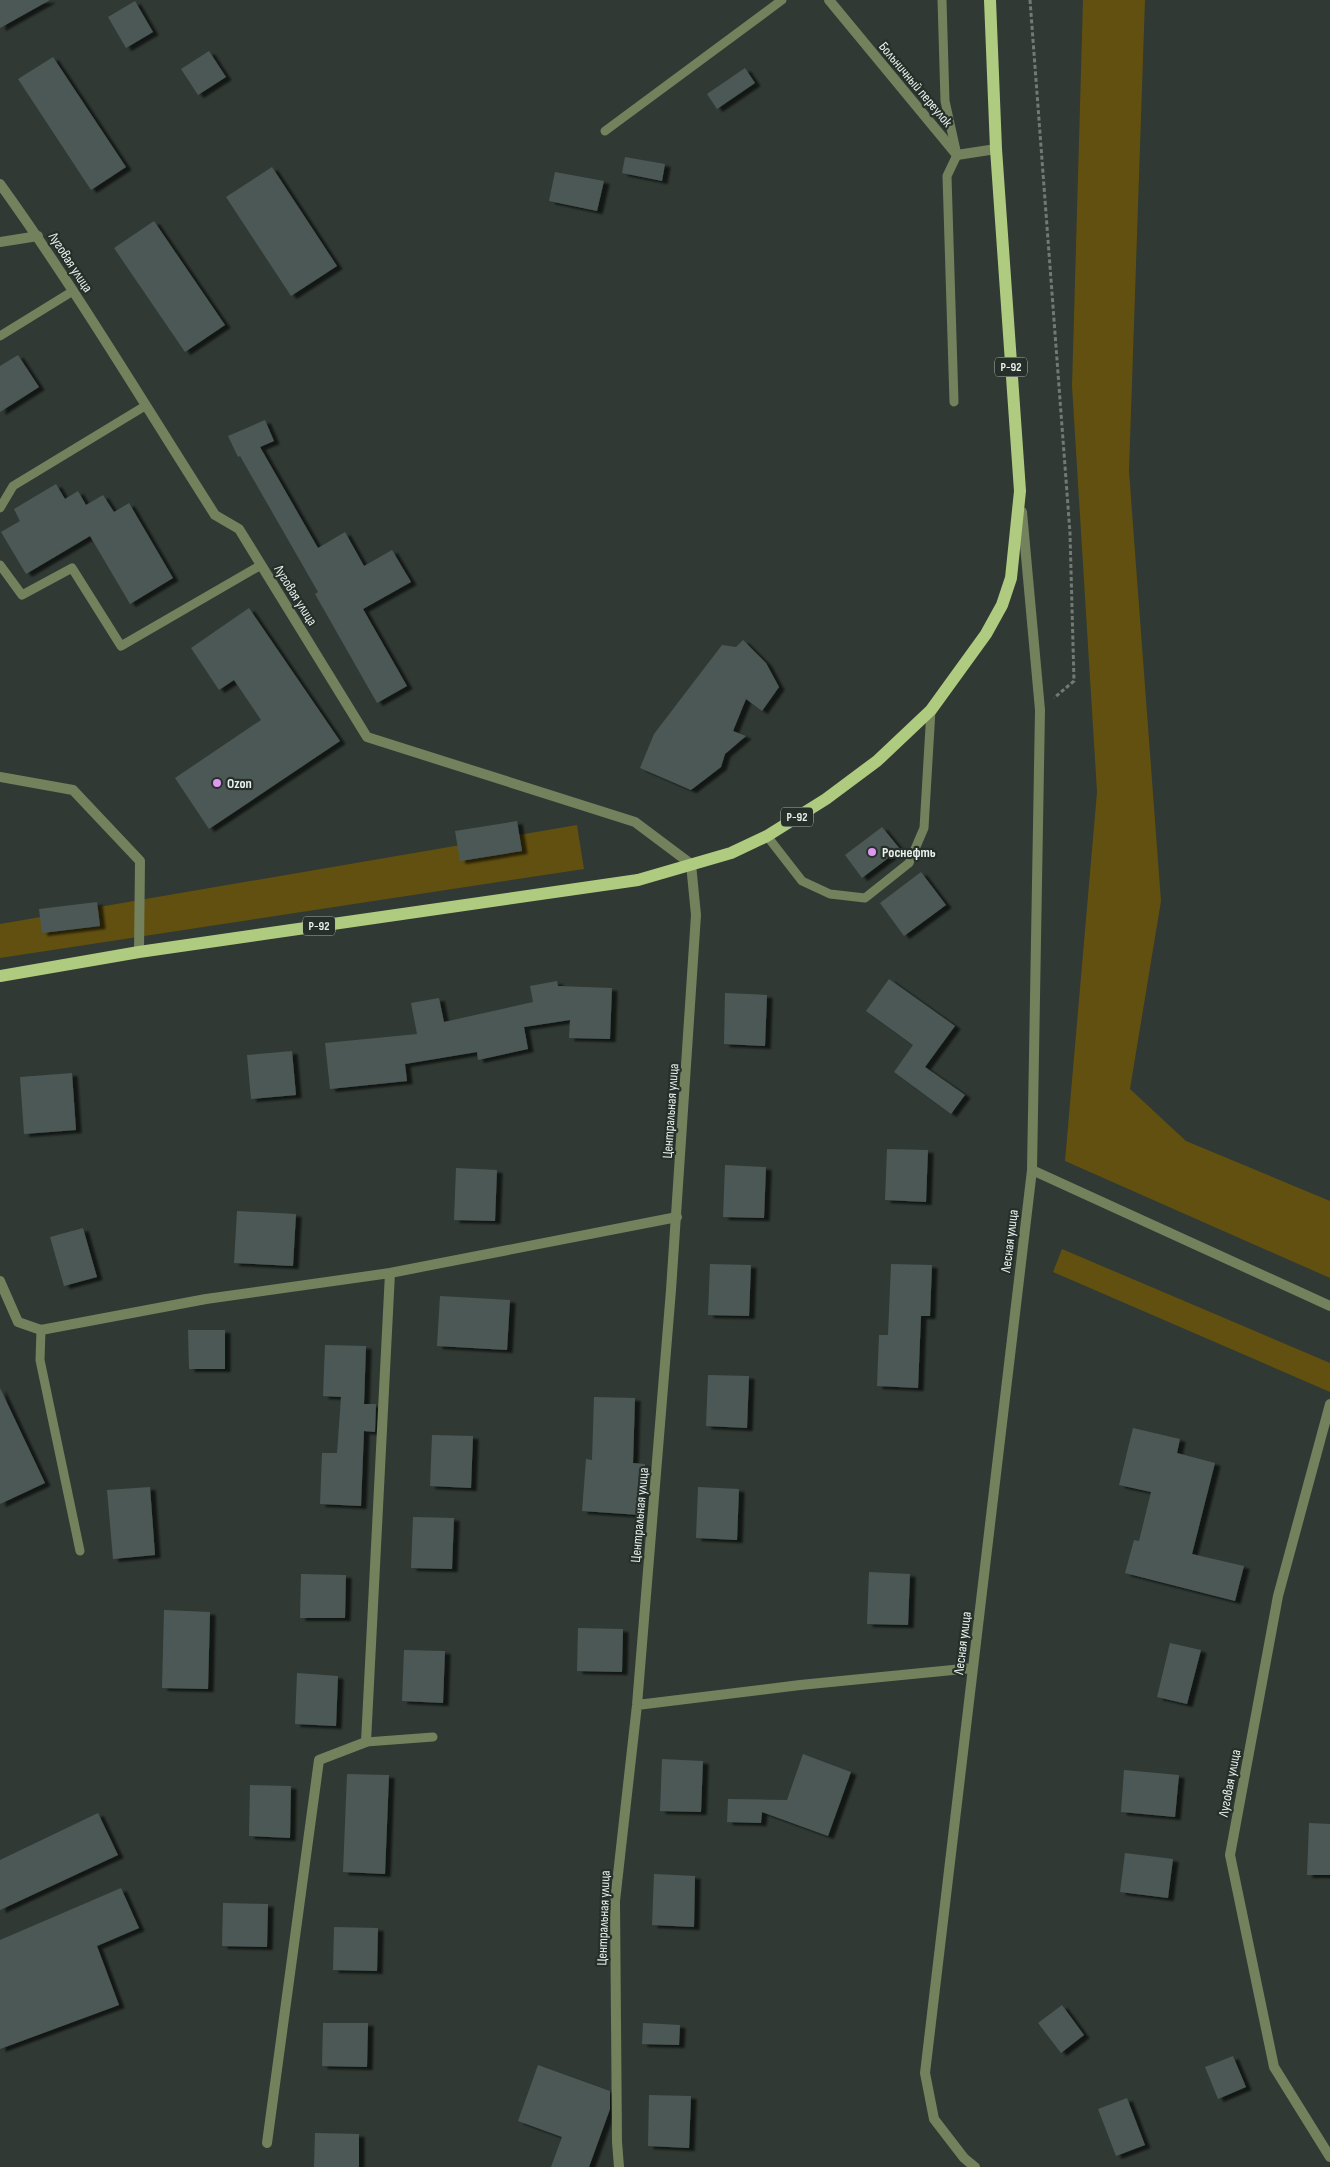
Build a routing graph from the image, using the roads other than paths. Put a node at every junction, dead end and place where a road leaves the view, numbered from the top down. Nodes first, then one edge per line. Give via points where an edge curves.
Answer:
1 (782, 0) edge
2 (829, 0) edge
3 (942, 0) edge
4 (990, 0) edge
5 (605, 131) dead end
6 (996, 149) junction
7 (957, 155) junction
8 (0, 184) edge
9 (38, 236) junction
10 (0, 242) edge
11 (73, 291) junction
12 (0, 336) edge
13 (954, 402) dead end
14 (146, 406) junction
15 (1020, 491) junction
16 (0, 508) edge
17 (0, 565) edge
18 (261, 565) junction
19 (931, 710) junction
20 (0, 777) edge
21 (767, 836) junction
22 (691, 864) junction
23 (139, 952) junction
24 (0, 976) edge
25 (1032, 1170) junction
26 (677, 1217) junction
27 (390, 1273) junction
28 (0, 1281) edge
29 (1330, 1306) edge
30 (41, 1330) junction
31 (1330, 1404) edge
32 (80, 1551) dead end
33 (973, 1668) junction
34 (636, 1705) junction
35 (433, 1738) dead end
36 (366, 1742) junction
37 (267, 2143) dead end
38 (1330, 2157) edge
39 (619, 2167) edge
40 (975, 2167) edge

1 - 5 lane
2 - 7 street, Больничный переулок
3 - 7 lane via 944,101
4 - 6 main road, Р-92
6 - 7 street
6 - 15 main road, Р-92
7 - 13 lane via 947,176
8 - 9 street, Луговая улица
9 - 10 street
9 - 11 street, Луговая улица
11 - 12 lane
11 - 14 street, Луговая улица
14 - 16 lane via 14,486
14 - 18 street, Луговая улица via 215,515 239,529
15 - 19 main road, Р-92 via 1011,578 1002,605 986,634
15 - 25 street, Лесная улица via 1040,710
17 - 18 lane via 22,595 72,568 121,646
18 - 22 street, Луговая улица via 367,737 635,822
19 - 21 main road, Р-92 via 877,761 826,799
19 - 21 lane via 924,828 909,863 865,898 830,894 802,881
20 - 23 street via 73,790 140,861
21 - 22 main road, Р-92
22 - 23 main road, Р-92 via 638,880
22 - 26 street, Центральная улица via 696,915
23 - 24 main road, Р-92
25 - 29 street
25 - 33 street, Лесная улица
26 - 27 street
26 - 34 street, Центральная улица
27 - 30 street via 206,1299
27 - 36 street
28 - 30 street via 18,1322
30 - 32 lane via 40,1360
31 - 38 street, Луговая улица via 1278,1596 1230,1855 1274,2067
33 - 34 street
33 - 40 street, Лесная улица via 925,2073 934,2119 964,2158
34 - 39 street, Центральная улица via 615,1901
35 - 36 lane
36 - 37 street via 319,1760

